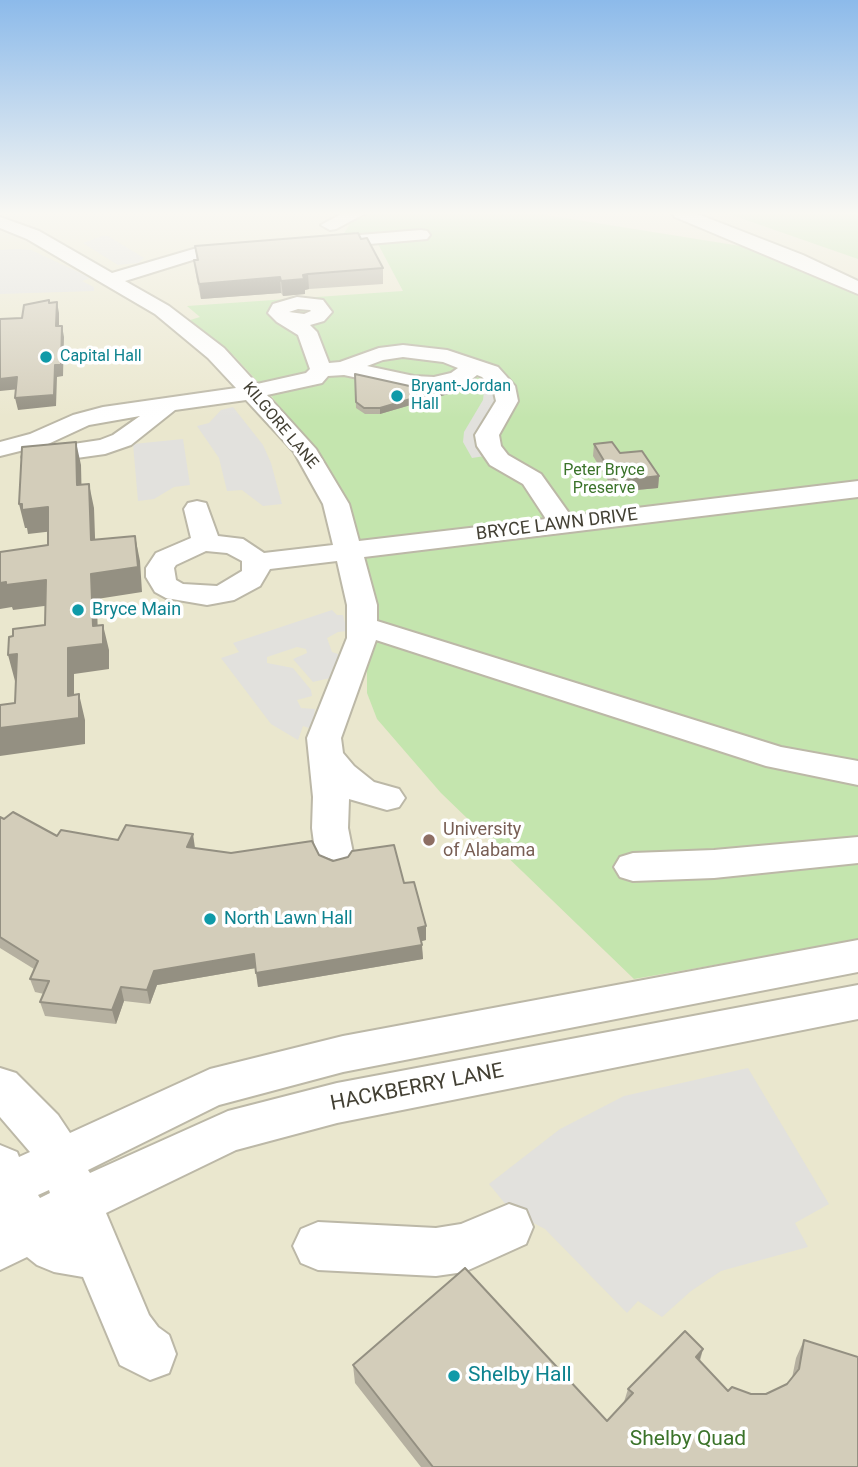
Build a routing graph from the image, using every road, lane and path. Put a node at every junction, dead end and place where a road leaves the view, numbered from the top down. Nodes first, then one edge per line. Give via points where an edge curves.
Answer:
1 (115, 281) edge
2 (305, 323) dead end
3 (321, 370) junction
4 (253, 392) junction
5 (172, 404) junction
6 (103, 414) junction
7 (133, 432) junction
8 (0, 450) edge
9 (0, 458) edge
10 (858, 489) edge
11 (197, 509) dead end
12 (564, 524) junction
13 (206, 543) junction
14 (349, 551) junction
15 (257, 562) junction
16 (362, 626) junction
17 (327, 756) junction
18 (858, 773) edge
19 (387, 798) dead end
20 (858, 850) edge
21 (335, 858) edge
22 (633, 867) dead end
23 (858, 956) edge
24 (858, 1002) edge
25 (0, 1087) edge
26 (3, 1181) edge
27 (70, 1181) junction
28 (509, 1227) dead end
29 (15, 1238) edge
30 (318, 1246) dead end
31 (99, 1255) junction
32 (150, 1354) dead end

1 - 4 street, KILGORE LANE via 162,310 216,353
2 - 3 street
3 - 4 street via 308,380
3 - 12 street via 403,351 447,356 499,379 507,401 487,435 494,454 547,461 550,473 541,489
4 - 5 street
4 - 14 street, KILGORE LANE via 320,474 336,504
5 - 6 street
5 - 7 street
6 - 7 street via 129,419
6 - 8 street
7 - 9 street via 86,452
10 - 12 street, BRYCE LAWN DRIVE
11 - 13 street
12 - 14 street, BRYCE LAWN DRIVE
13 - 15 street via 244,549
13 - 15 street via 166,559 160,568 165,586 191,596 224,594 250,580
14 - 15 street, BRYCE LAWN DRIVE
14 - 16 street, KILGORE LANE via 362,605
16 - 17 street, KILGORE LANE via 362,638 324,738
16 - 18 street via 778,758
17 - 19 street via 362,791
17 - 21 street, KILGORE LANE
20 - 22 street
23 - 27 street, HACKBERRY LANE via 343,1054 210,1088
24 - 27 street, HACKBERRY LANE via 337,1102
25 - 27 street via 42,1130
26 - 27 street, HACKBERRY LANE
26 - 29 street
27 - 29 street, HACKBERRY LANE
27 - 31 street
28 - 30 street via 464,1248 436,1252
29 - 31 street
31 - 32 street via 131,1333

